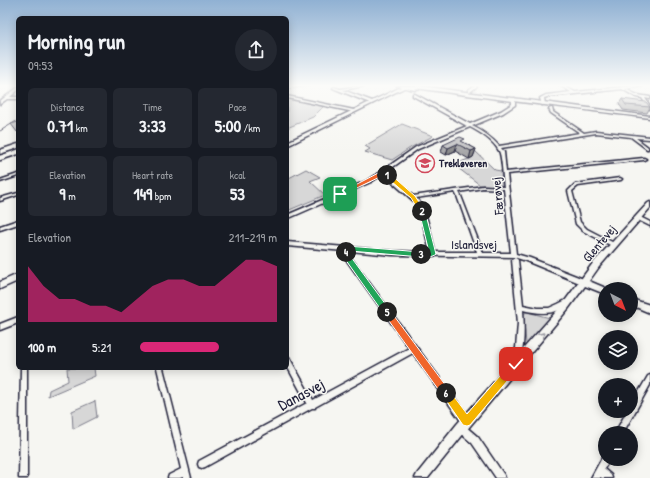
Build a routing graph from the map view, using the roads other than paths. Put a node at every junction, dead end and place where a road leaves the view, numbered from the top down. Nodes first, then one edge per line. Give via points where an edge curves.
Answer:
1 (341, 108) edge
2 (359, 108) edge
3 (438, 108) edge
4 (508, 108) edge
5 (588, 108) edge
6 (551, 109) dead end
7 (354, 111) junction
8 (650, 116) edge
9 (470, 126) junction
10 (583, 134) junction
11 (631, 136) junction
12 (650, 138) edge
13 (289, 143) edge
14 (16, 144) edge
15 (16, 147) edge
16 (499, 147) junction
17 (647, 148) dead end
18 (0, 149) edge
19 (0, 152) edge
20 (644, 160) dead end
21 (384, 172) junction
22 (505, 173) junction
23 (16, 176) edge
24 (620, 179) dead end
25 (0, 181) edge
26 (506, 188) junction
27 (456, 191) junction
28 (16, 195) edge
29 (413, 197) junction
30 (0, 200) edge
31 (650, 204) edge
32 (289, 216) edge
33 (638, 218) junction
34 (16, 223) edge
35 (650, 224) edge
36 (0, 228) edge
37 (289, 244) edge
38 (614, 245) junction
39 (347, 249) junction
40 (433, 254) junction
41 (481, 255) junction
42 (514, 258) junction
43 (16, 278) edge
44 (584, 282) junction
45 (0, 286) edge
46 (598, 288) edge
47 (570, 300) junction
48 (638, 305) edge
49 (520, 307) junction
50 (650, 309) edge
51 (16, 321) edge
52 (0, 327) edge
53 (414, 349) junction
54 (289, 363) edge
55 (516, 364) junction
56 (24, 370) edge
57 (160, 370) edge
58 (650, 378) edge
59 (312, 405) junction
60 (464, 425) junction
61 (624, 426) edge
62 (202, 464) dead end
63 (602, 466) edge
64 (186, 475) edge
65 (597, 475) edge
66 (23, 478) edge
67 (172, 478) edge
68 (420, 478) edge
69 (501, 478) edge
70 (608, 478) edge

1 - 7 street
2 - 7 street
3 - 9 street
4 - 9 street
5 - 8 street
6 - 10 street
7 - 13 street
9 - 16 street via 485,134
9 - 21 street via 417,148
10 - 11 street via 606,132
10 - 16 street
11 - 12 street
11 - 17 street
14 - 18 street
15 - 19 street
16 - 22 street, Færøvej
20 - 22 street
21 - 29 street
21 - 32 street via 370,181
22 - 26 street, Færøvej
23 - 25 street
24 - 38 street via 577,185 570,191 578,223 585,230
26 - 27 street via 483,186
26 - 42 street, Færøvej
27 - 29 street
27 - 41 street
28 - 30 street
29 - 40 street via 422,210
31 - 33 street, Glentevej
33 - 35 street
33 - 38 street, Glentevej
34 - 36 street
37 - 39 street, Islandsvej
38 - 44 street, Glentevej
39 - 40 street, Islandsvej
39 - 53 street via 347,258
40 - 41 street, Islandsvej
41 - 42 street, Islandsvej
42 - 44 street, Islandsvej via 528,259
42 - 49 street, Færøvej
43 - 45 street
44 - 46 street
44 - 47 street, Glentevej
47 - 49 street, Glentevej via 558,308 543,312
55 -> 47 street, Glentevej
48 - 50 street
49 - 55 street, Færøvej via 521,344
51 - 52 street
53 - 59 street, Danasvej
53 - 60 street
54 - 59 street
55 - 60 street, Glentevej
56 - 66 street
57 - 64 street
58 - 61 street
59 - 62 street, Danasvej
60 - 68 street, Glentevej
60 - 69 street
63 - 65 street
64 - 67 street
65 - 70 street

